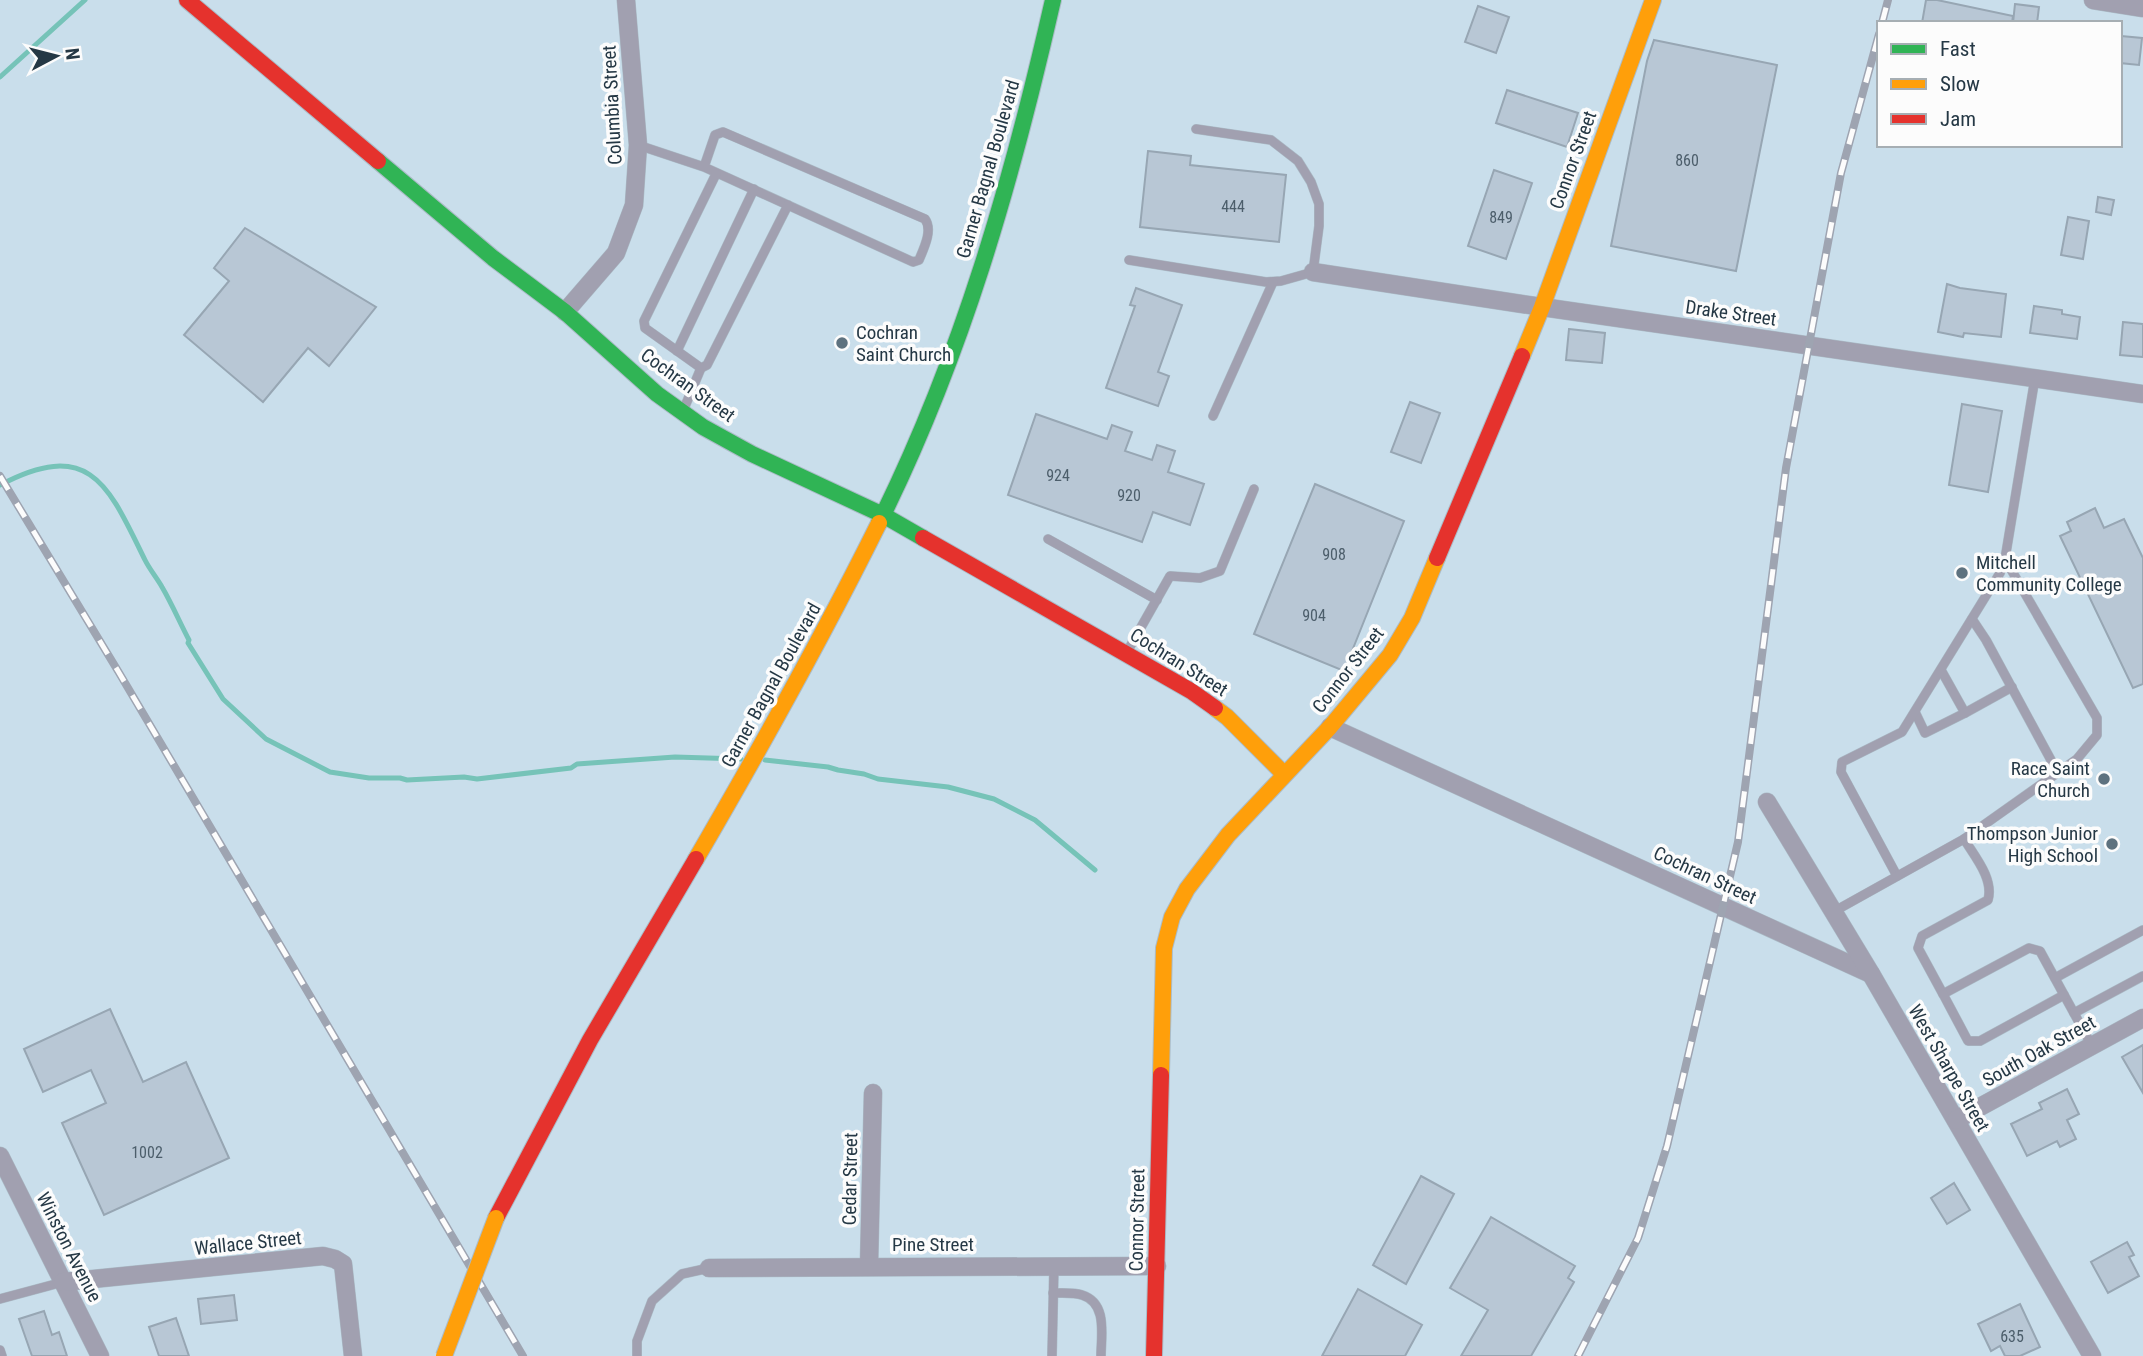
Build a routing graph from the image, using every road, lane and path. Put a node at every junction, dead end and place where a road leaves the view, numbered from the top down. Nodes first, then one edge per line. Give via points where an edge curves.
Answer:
1 (187, 0) edge
2 (626, 0) edge
3 (1053, 0) edge
4 (1653, 0) edge
5 (2093, 0) edge
6 (2143, 8) edge
7 (1196, 130) dead end
8 (638, 145) junction
9 (704, 167) junction
10 (716, 174) junction
11 (754, 189) junction
12 (788, 205) junction
13 (1129, 260) dead end
14 (1313, 272) junction
15 (1273, 282) junction
16 (1542, 307) junction
17 (565, 312) junction
18 (677, 351) junction
19 (701, 368) junction
20 (2035, 378) junction
21 (2143, 394) edge
22 (682, 413) junction
23 (1213, 416) dead end
24 (1254, 489) dead end
25 (883, 516) junction
26 (1048, 539) dead end
27 (2005, 559) junction
28 (1157, 600) junction
29 (1972, 619) junction
30 (1126, 654) junction
31 (1941, 670) junction
32 (2012, 687) junction
33 (1915, 712) junction
34 (1965, 713) junction
35 (1330, 727) junction
36 (2058, 772) junction
37 (1284, 774) junction
38 (1767, 802) dead end
39 (1964, 839) junction
40 (1897, 876) junction
41 (1833, 912) junction
42 (2143, 930) edge
43 (1871, 974) junction
44 (2143, 976) edge
45 (2055, 978) junction
46 (1943, 994) junction
47 (2064, 995) junction
48 (2074, 1013) junction
49 (2143, 1018) edge
50 (2092, 1046) junction
51 (873, 1093) dead end
52 (1956, 1120) junction
53 (0, 1156) edge
54 (869, 1265) junction
55 (1054, 1265) junction
56 (1157, 1265) junction
57 (709, 1268) joint
58 (63, 1282) junction
59 (1054, 1293) junction
60 (0, 1299) edge
61 (0, 1350) edge
62 (2, 1356) edge
63 (100, 1356) edge
64 (353, 1356) edge
65 (444, 1356) edge
66 (637, 1356) edge
67 (1052, 1356) edge
68 (1101, 1356) edge
69 (1154, 1356) edge
70 (2092, 1356) edge

1 - 17 main road, Cochran Street via 493,258
2 - 8 street, Columbia Street
3 - 25 main road, Garner Bagnal Boulevard via 1017,155 961,334
4 - 16 main road, Connor Street
5 - 6 street
7 - 14 lane via 1271,140 1298,161 1319,204
8 - 9 lane
8 - 17 street, Columbia Street via 634,205 616,253
9 - 10 lane
9 - 12 lane via 715,135 723,132 925,219 929,229 919,260 913,262
10 - 11 lane
10 - 18 lane via 644,321 645,328
11 - 12 lane
11 - 18 lane
12 - 19 lane via 708,365
13 - 15 lane
14 - 15 lane
14 - 16 street, Drake Street
15 - 23 lane
16 - 20 street, Drake Street
16 - 35 main road, Connor Street via 1412,618 1390,655
17 - 22 main road, Cochran Street
18 - 19 lane
19 - 22 lane
20 - 21 street, Drake Street
20 - 27 lane
22 - 25 main road, Cochran Street via 752,454
24 - 28 lane via 1220,571 1200,578 1170,576
25 - 30 main road, Cochran Street
25 - 65 main road, Garner Bagnal Boulevard, bridge via 761,748 569,1078 496,1218
26 - 28 lane
27 - 29 lane
27 - 36 lane via 2097,718 2097,735 2077,759
28 - 30 lane
29 - 31 lane
29 - 32 lane
30 - 37 main road, Cochran Street via 1227,717
31 - 33 lane
31 - 34 lane
32 - 34 lane
32 - 36 lane
33 - 34 lane via 1925,733
33 - 40 lane via 1902,732 1842,762 1841,772
35 - 37 main road, Connor Street
35 - 43 street, Cochran Street
36 - 39 lane
37 - 56 main road, Connor Street via 1228,835 1172,917 1164,948
38 - 41 street, West Sharpe Street
39 - 40 lane
39 - 46 lane via 1991,889 1988,900 1922,936 1918,948
40 - 41 lane
41 - 43 street, West Sharpe Street
42 - 45 lane
43 - 52 street, West Sharpe Street
44 - 48 lane
45 - 46 lane via 2040,951 2029,948
45 - 47 lane
46 - 47 lane via 1968,1041 1980,1041
47 - 48 lane
48 - 50 lane
49 - 50 street, South Oak Street
50 - 52 street, South Oak Street
51 - 54 street, Cedar Street
52 - 70 street, West Sharpe Street
53 - 58 street, Winston Avenue
54 - 55 street, Pine Street
54 - 57 street, Pine Street
55 - 56 street, Pine Street
55 - 59 lane
56 - 69 main road, Connor Street
57 - 66 lane via 682,1274 652,1301 637,1341
58 - 60 lane
58 - 63 street, Winston Avenue
58 - 64 street, Wallace Street via 323,1256 335,1259 342,1264
59 - 67 lane
59 - 68 lane via 1084,1295 1100,1311
61 - 62 lane

